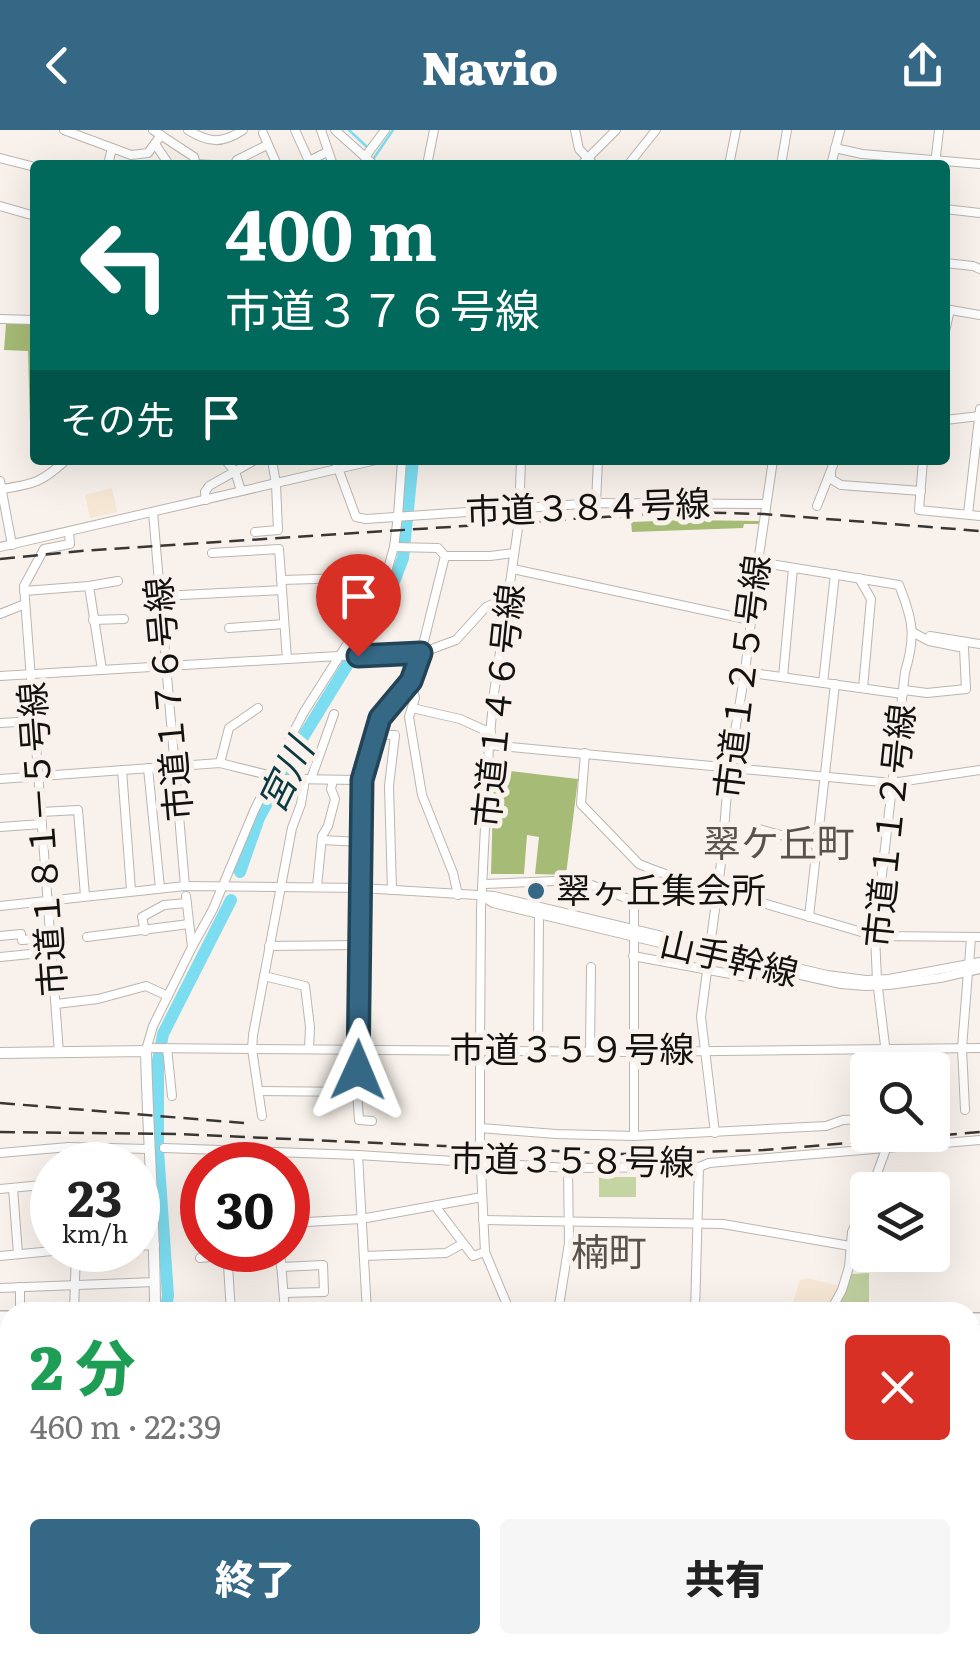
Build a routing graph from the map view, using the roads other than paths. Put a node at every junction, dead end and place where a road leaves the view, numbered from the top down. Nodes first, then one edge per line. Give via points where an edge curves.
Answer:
1 (64, 130) edge
2 (188, 130) edge
3 (243, 130) edge
4 (295, 130) edge
5 (321, 130) edge
6 (335, 130) edge
7 (385, 130) edge
8 (434, 130) edge
9 (575, 130) edge
10 (616, 130) edge
11 (656, 130) edge
12 (736, 130) edge
13 (788, 130) edge
14 (840, 130) edge
15 (939, 130) edge
16 (157, 132) edge
17 (263, 133) dead end
18 (199, 137) junction
19 (154, 144) junction
20 (268, 145) junction
21 (112, 148) junction
22 (835, 148) junction
23 (327, 152) junction
24 (190, 154) junction
25 (370, 156) edge
26 (0, 158) edge
27 (109, 160) edge
28 (167, 160) edge
29 (195, 160) edge
30 (237, 160) edge
31 (275, 160) edge
32 (308, 160) edge
33 (313, 160) edge
34 (331, 160) edge
35 (428, 160) edge
36 (585, 160) edge
37 (590, 160) edge
38 (632, 160) edge
39 (730, 160) edge
40 (783, 160) edge
41 (832, 160) edge
42 (918, 160) edge
43 (936, 160) edge
44 (950, 163) edge
45 (980, 164) edge
46 (30, 166) edge
47 (0, 206) edge
48 (950, 210) edge
49 (980, 212) edge
50 (30, 215) edge
51 (950, 264) edge
52 (980, 270) edge
53 (950, 310) edge
54 (980, 315) edge
55 (0, 319) edge
56 (30, 320) edge
57 (980, 414) edge
58 (950, 419) edge
59 (61, 465) edge
60 (230, 465) edge
61 (247, 465) edge
62 (273, 465) edge
63 (334, 465) edge
64 (337, 465) edge
65 (402, 465) edge
66 (521, 465) edge
67 (598, 465) edge
68 (772, 465) edge
69 (833, 465) edge
70 (923, 465) edge
71 (977, 468) edge
72 (831, 471) junction
73 (236, 472) junction
74 (276, 484) junction
75 (1, 485) edge
76 (921, 490) junction
77 (241, 491) junction
78 (206, 500) junction
79 (596, 503) junction
80 (766, 504) junction
81 (818, 506) dead end
82 (153, 512) junction
83 (519, 512) junction
84 (968, 514) junction
85 (405, 515) junction
86 (980, 516) edge
87 (518, 528) dead end
88 (69, 532) junction
89 (255, 532) dead end
90 (12, 545) junction
91 (0, 547) edge
92 (400, 547) junction
93 (514, 553) junction
94 (212, 554) dead end
95 (445, 556) junction
96 (758, 562) junction
97 (793, 568) junction
98 (513, 569) junction
99 (835, 574) junction
100 (350, 578) dead end
101 (859, 578) junction
102 (118, 581) dead end
103 (282, 585) junction
104 (89, 586) junction
105 (24, 592) junction
106 (161, 596) junction
107 (507, 598) junction
108 (25, 604) junction
109 (0, 613) edge
110 (124, 619) dead end
111 (93, 620) junction
112 (750, 620) junction
113 (284, 624) junction
114 (229, 628) dead end
115 (914, 634) junction
116 (980, 644) edge
117 (421, 653) junction
118 (342, 656) junction
119 (287, 659) junction
120 (167, 666) junction
121 (102, 670) junction
122 (745, 672) junction
123 (30, 674) junction
124 (0, 676) edge
125 (783, 677) junction
126 (411, 681) junction
127 (823, 683) junction
128 (835, 684) junction
129 (863, 688) junction
130 (904, 692) junction
131 (258, 708) dead end
132 (412, 708) junction
133 (334, 714) dead end
134 (35, 721) junction
135 (0, 723) edge
136 (490, 732) junction
137 (374, 734) junction
138 (489, 745) junction
139 (585, 752) junction
140 (220, 763) junction
141 (175, 766) junction
142 (729, 767) junction
143 (148, 768) junction
144 (122, 770) junction
145 (980, 770) edge
146 (38, 776) junction
147 (278, 778) junction
148 (824, 778) junction
149 (0, 779) edge
150 (308, 779) junction
151 (333, 780) junction
152 (362, 780) junction
153 (892, 783) junction
154 (41, 812) junction
155 (42, 824) junction
156 (0, 827) edge
157 (759, 829) dead end
158 (322, 840) junction
159 (361, 842) junction
160 (817, 845) junction
161 (484, 884) junction
162 (226, 885) junction
163 (185, 886) junction
164 (281, 886) junction
165 (316, 887) junction
166 (160, 888) junction
167 (361, 888) junction
168 (130, 890) junction
169 (392, 890) junction
170 (716, 892) junction
171 (458, 895) junction
172 (86, 896) junction
173 (482, 896) junction
174 (49, 901) junction
175 (0, 906) edge
176 (539, 913) junction
177 (809, 917) junction
178 (189, 924) junction
179 (145, 931) junction
180 (634, 933) junction
181 (0, 936) edge
182 (875, 936) junction
183 (86, 937) dead end
184 (976, 937) edge
185 (50, 938) junction
186 (360, 945) junction
187 (192, 946) junction
188 (269, 946) junction
189 (51, 952) junction
190 (710, 952) junction
191 (634, 956) junction
192 (0, 957) edge
193 (980, 966) edge
194 (591, 967) dead end
195 (968, 968) junction
196 (708, 971) junction
197 (264, 976) junction
198 (752, 978) dead end
199 (877, 983) junction
200 (168, 996) junction
201 (56, 1004) junction
202 (252, 1048) junction
203 (887, 1048) junction
204 (962, 1048) junction
205 (980, 1048) edge
206 (156, 1049) junction
207 (310, 1049) junction
208 (357, 1049) junction
209 (480, 1050) junction
210 (538, 1050) junction
211 (705, 1050) junction
212 (590, 1051) junction
213 (632, 1052) junction
214 (887, 1052) edge
215 (0, 1053) edge
216 (60, 1053) junction
217 (259, 1091) junction
218 (358, 1092) junction
219 (172, 1096) dead end
220 (965, 1110) dead end
221 (262, 1116) dead end
222 (850, 1119) edge
223 (372, 1121) dead end
224 (480, 1128) junction
225 (714, 1133) junction
226 (634, 1136) junction
227 (980, 1140) edge
228 (148, 1142) edge
229 (950, 1143) edge
230 (164, 1148) dead end
231 (180, 1149) edge
232 (30, 1151) edge
233 (850, 1152) edge
234 (310, 1153) edge
235 (0, 1154) edge
236 (358, 1155) junction
237 (481, 1163) junction
238 (699, 1167) junction
239 (568, 1168) junction
240 (30, 1186) edge
241 (13, 1188) junction
242 (0, 1190) edge
243 (482, 1196) junction
244 (436, 1206) junction
245 (361, 1219) junction
246 (483, 1220) junction
247 (310, 1222) edge
248 (570, 1222) junction
249 (698, 1224) junction
250 (462, 1244) junction
251 (850, 1246) joint
252 (484, 1252) junction
253 (30, 1253) edge
254 (18, 1254) junction
255 (0, 1256) edge
256 (364, 1256) junction
257 (310, 1266) edge
258 (75, 1272) edge
259 (155, 1272) edge
260 (229, 1272) edge
261 (281, 1272) edge
262 (155, 1282) junction
263 (74, 1285) junction
264 (20, 1287) junction
265 (0, 1288) edge
266 (284, 1293) junction
267 (20, 1302) edge
268 (74, 1302) edge
269 (154, 1302) edge
270 (231, 1302) edge
271 (284, 1302) edge
272 (366, 1302) edge
273 (506, 1302) edge
274 (559, 1302) edge
275 (695, 1302) edge
276 (835, 1302) edge

1 - 21 street
2 - 18 street
3 - 18 street via 229,139
4 - 32 street
5 - 23 street
6 - 25 street
7 - 25 street
8 - 35 street
9 - 36 street
10 - 37 street
11 - 38 street
12 - 39 street
13 - 40 street
14 - 22 street
15 - 43 street
16 - 19 street
16 - 24 street
17 - 20 street
18 - 24 street
19 - 21 street via 140,156
19 - 28 street
20 - 30 street
20 - 31 street
21 - 27 street
22 - 41 street
22 - 42 street
23 - 33 street
23 - 34 street
24 - 29 street
26 - 46 street
44 - 45 street
47 - 50 street
48 - 49 street
51 - 52 street
53 - 54 street
55 - 56 street
57 - 58 street
57 - 71 street
59 - 75 street via 27,485
60 - 73 street
61 - 73 street
62 - 74 street
63 - 74 street
64 - 85 street, 市道３８４号線 via 356,517
65 - 85 street
66 - 83 street
67 - 79 street
68 - 80 street, 市道１２５号線
69 - 72 street
70 - 76 street
71 - 84 street
72 - 76 street via 840,485
72 - 81 street
73 - 77 street
73 - 78 street via 209,486
74 - 77 street
74 - 89 street via 278,530
75 - 90 street
76 - 84 street via 919,510
77 - 78 street
78 - 82 street
79 - 80 street, 市道３８４号線
79 - 83 street, 市道３８４号線
80 - 96 street, 市道１２５号線
82 - 88 street
82 - 106 street, 市道１７６号線
83 - 85 street, 市道３８４号線
84 - 86 street
85 - 92 street
87 - 93 street, 市道１４６号線
88 - 90 street
88 - 105 street via 70,544 44,549
90 - 91 street
92 - 95 street via 438,548
92 - 118 street
93 - 95 street
93 - 98 street, 市道１４６号線
94 - 103 street via 280,549
95 - 117 street
96 - 97 street
96 - 112 street, 市道１２５号線
97 - 99 street
97 - 125 street
98 - 107 street, 市道１４６号線
98 - 112 street
99 - 101 street
99 - 127 street
100 - 103 street
101 - 115 street, 市道１１２号線 via 900,585
101 - 129 street via 871,599
102 - 104 street
103 - 106 street
103 - 113 street
104 - 105 street
104 - 111 street
105 - 108 street, 市道１８１－５号線
106 - 120 street, 市道１７６号線
107 - 117 street via 486,608 456,640
107 - 136 street, 市道１４６号線
108 - 109 street
108 - 123 street, 市道１８１－５号線
110 - 111 street
111 - 121 street
112 - 122 street, 市道１２５号線
113 - 114 street
113 - 119 street
115 - 116 street
115 - 130 street, 市道１１２号線
115 - 130 street via 964,648 966,688
117 - 118 street
117 - 126 street
118 - 119 street
118 - 147 street via 304,712
119 - 120 street
120 - 121 street
120 - 141 street, 市道１７６号線
121 - 123 street
122 - 125 street
122 - 142 street, 市道１２５号線
123 - 124 street
123 - 134 street, 市道１８１－５号線
125 - 127 street
126 - 132 street
126 - 137 street
127 - 128 street
128 - 129 street
128 - 148 street
129 - 130 street
130 - 153 street, 市道１１２号線
131 - 140 street via 229,728
132 - 136 street
132 - 171 street via 422,795
133 - 150 street
134 - 135 street
134 - 146 street, 市道１８１－５号線
136 - 138 street, 市道１４６号線
137 - 152 street
137 - 169 street via 396,735 389,786
138 - 139 street
138 - 161 street, 市道１４６号線
139 - 142 street
139 - 170 street via 581,804 639,864
140 - 141 street
140 - 147 street
141 - 143 street
141 - 163 street, 市道１７６号線
142 - 148 street
142 - 170 street, 市道１２５号線
143 - 144 street
143 - 166 street
144 - 146 street
144 - 168 street
145 - 153 street
146 - 149 street
146 - 154 street, 市道１８１－５号線
147 - 150 street
147 - 162 street
148 - 153 street
148 - 160 street
150 - 151 street
150 - 164 street
151 - 152 street
151 - 158 street via 335,799
152 - 159 street
153 - 182 street, 市道１１２号線
154 - 155 street, 市道１８１－５号線
154 - 172 street via 78,810
155 - 156 street
155 - 174 street, 市道１８１－５号線
157 - 160 street
158 - 159 street
158 - 165 street
159 - 167 street
160 - 177 street
161 - 173 street, 市道１４６号線
161 - 180 street via 578,880 634,900
162 - 163 street
162 - 164 street, 山手幹線
162 - 187 street
163 - 166 street
164 - 165 street, 山手幹線
164 - 188 street
165 - 167 street, 山手幹線
166 - 168 street
167 - 169 street, 山手幹線
167 - 186 street
168 - 172 street
169 - 171 street, 山手幹線
170 - 177 street
170 - 190 street, 市道１２５号線
171 - 173 street, 山手幹線
172 - 174 street
173 - 176 street, 山手幹線
173 - 180 street, 山手幹線
173 - 209 street
174 - 175 street
174 - 185 street, 市道１８１－５号線
176 - 180 street, 山手幹線
176 - 210 street
177 - 182 street
178 - 179 street
178 - 179 street via 187,900 142,916
178 - 187 street
179 - 183 street
180 - 190 street, 山手幹線
180 - 191 street
181 - 185 street
182 - 184 street
182 - 199 street, 市道１１２号線
184 - 195 street
185 - 189 street, 市道１８１－５号線
186 - 188 street
186 - 208 street
187 - 200 street
188 - 197 street
189 - 192 street
189 - 201 street, 市道１８１－５号線
190 - 196 street, 市道１２５号線
190 - 199 street, 山手幹線 via 818,980
191 - 196 street
191 - 213 street
193 - 195 street, 山手幹線
194 - 212 street
195 - 199 street, 山手幹線 via 914,983
195 - 204 street
196 - 198 street
196 - 211 street, 市道１２５号線 via 701,1016
197 - 202 street
197 - 207 street via 305,986
199 - 203 street, 市道１１２号線
200 - 201 street via 146,986
200 - 206 street via 150,1036
201 - 216 street, 市道１８１－５号線
202 - 206 street, 市道３５９号線
202 - 207 street, 市道３５９号線
202 - 217 street
203 - 204 street, 市道３５９号線
203 - 211 street, 市道３５９号線
203 - 214 street, 市道１１２号線
204 - 205 street, 市道３５９号線
204 - 220 street
206 - 216 main road
206 - 219 street
206 - 228 main road
207 - 208 street, 市道３５９号線
208 - 209 street, 市道３５９号線
208 - 218 street
209 - 210 street, 市道３５９号線
209 - 224 street
210 - 212 street, 市道３５９号線
211 - 213 street, 市道３５９号線
211 - 225 street, 市道１２５号線
212 - 213 street, 市道３５９号線
213 - 226 street
215 - 216 main road
217 - 218 street
217 - 221 street
218 - 223 street via 359,1120
222 - 225 street
224 - 226 street
224 - 237 street
225 - 226 street
227 - 229 street, 市道３５８号線
230 - 231 street, 市道３５８号線
232 - 235 street
233 - 238 street, 市道３５８号線
234 - 236 street, 市道３５８号線
236 - 237 street, 市道３５８号線
236 - 245 street
237 - 239 street, 市道３５８号線
237 - 243 street
238 - 239 street, 市道３５８号線
238 - 249 street
239 - 248 street
240 - 241 street
241 - 242 street
241 - 254 street
243 - 244 street
243 - 246 street
244 - 245 street
244 - 250 street
245 - 247 street
245 - 256 street
246 - 248 street
246 - 252 street
248 - 249 street
248 - 274 street
249 - 251 street
249 - 275 street
250 - 252 street via 473,1256
250 - 256 street via 446,1253
251 - 276 street
252 - 273 street
253 - 254 street
254 - 255 street
256 - 272 street
257 - 266 street via 322,1265 324,1292
258 - 263 street
259 - 262 main road
260 - 270 street
261 - 266 street
262 - 263 street
262 - 269 main road
263 - 264 street
263 - 268 street
264 - 265 street
264 - 267 street
266 - 271 street

